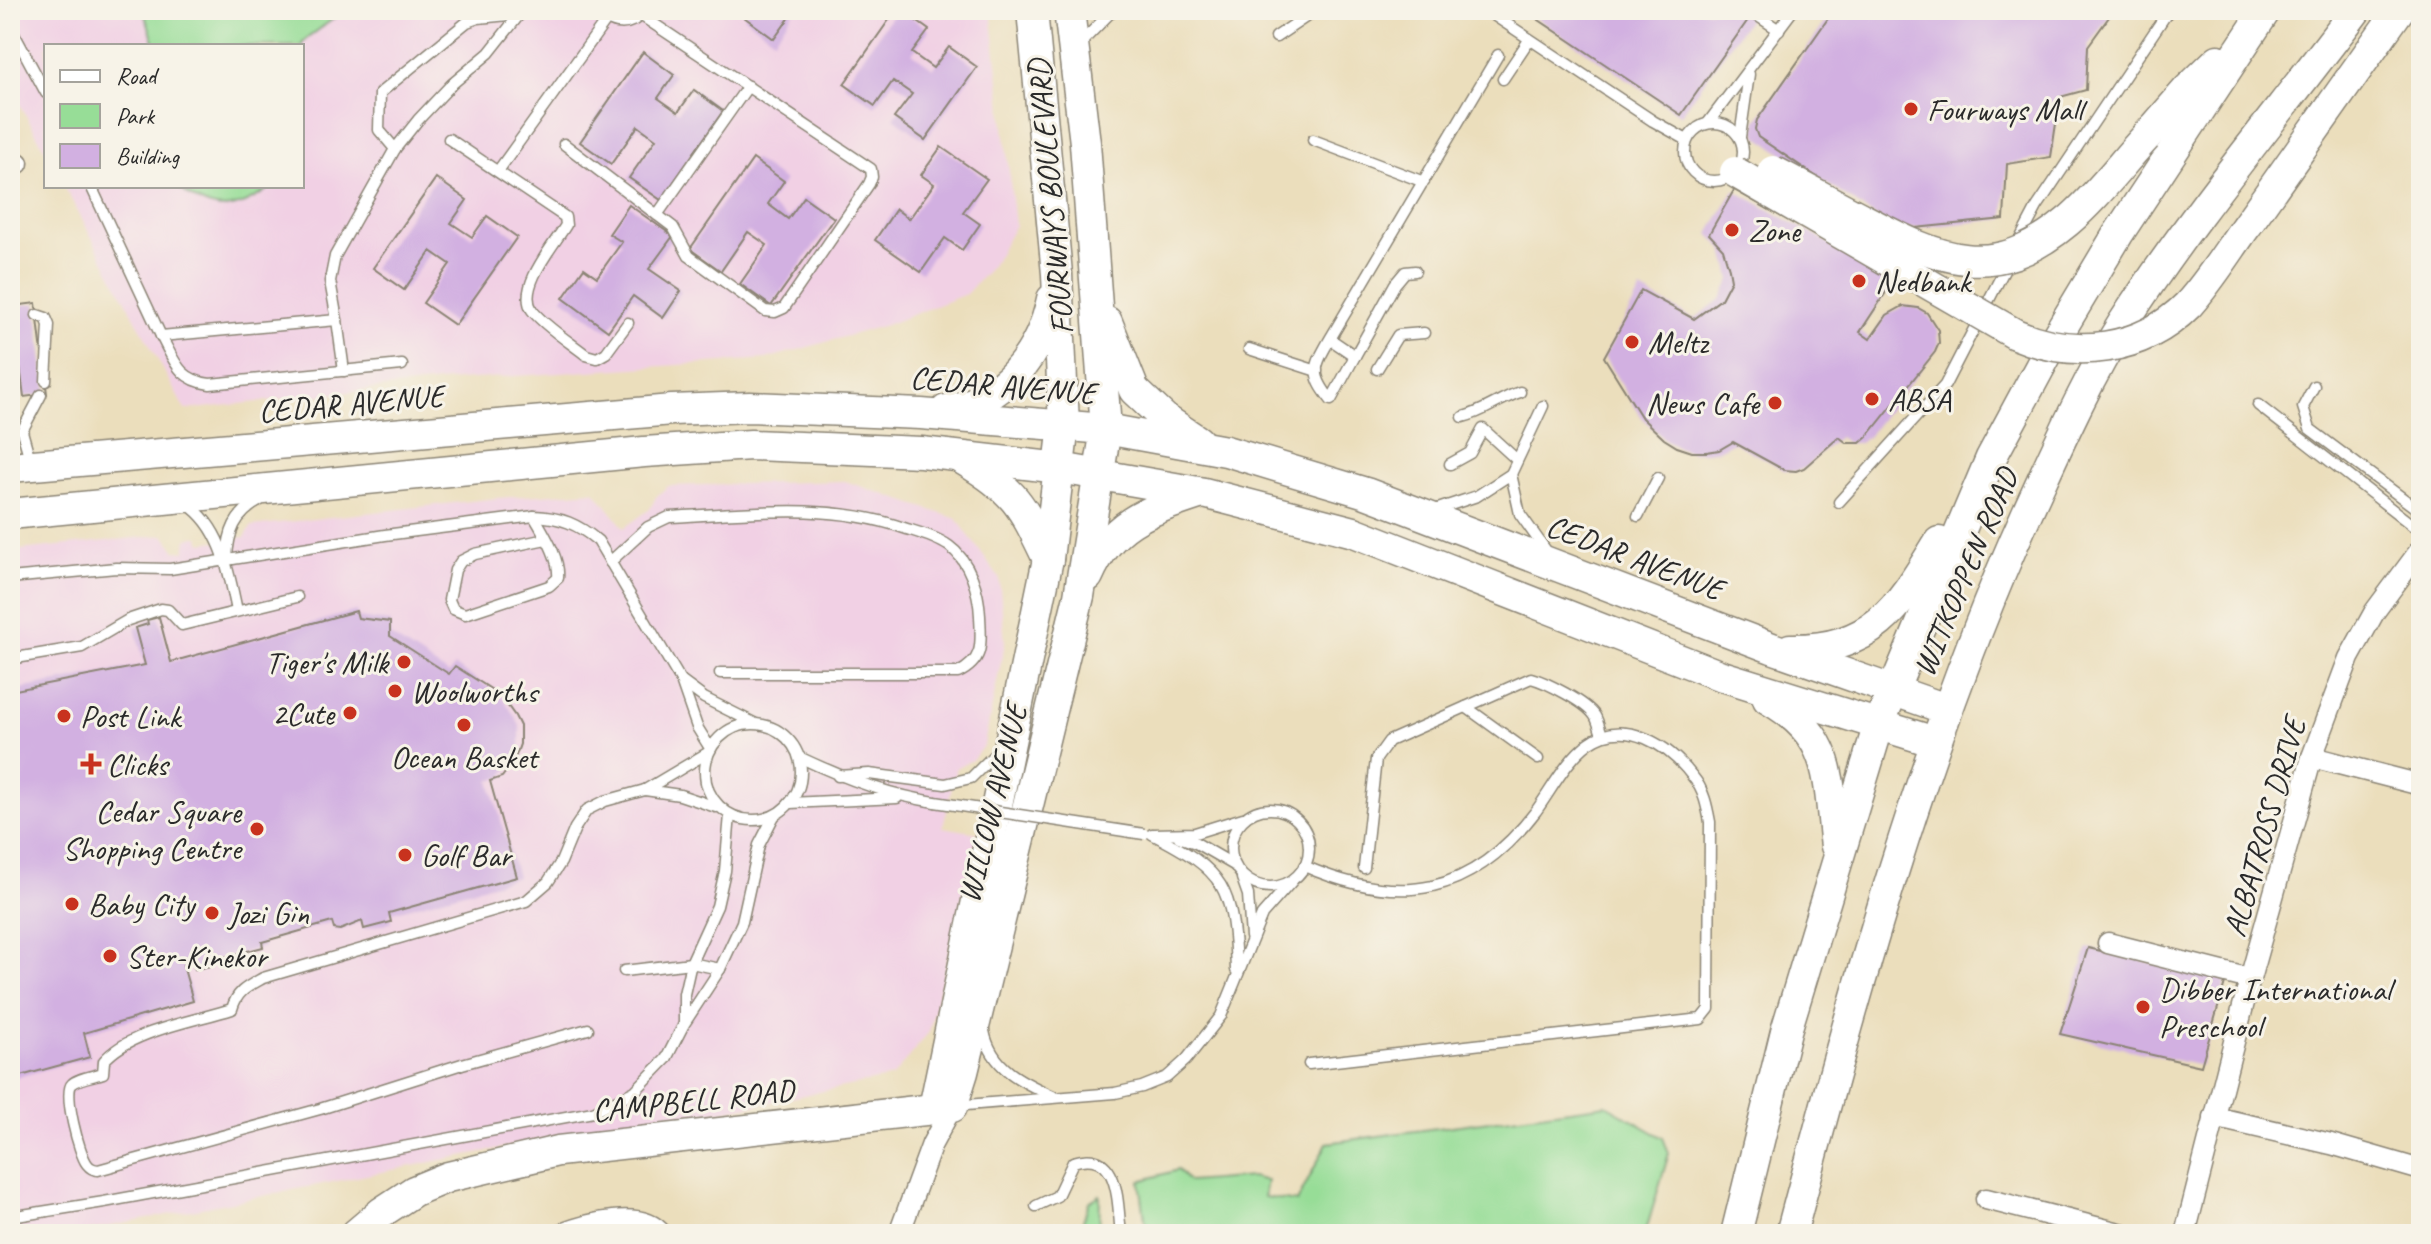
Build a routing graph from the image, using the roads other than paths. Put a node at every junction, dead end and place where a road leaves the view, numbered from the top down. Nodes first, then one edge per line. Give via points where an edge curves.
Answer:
1 (598, 10) edge
2 (1032, 10) edge
3 (1069, 10) edge
4 (1113, 10) edge
5 (1316, 10) edge
6 (1486, 10) edge
7 (1793, 10) edge
8 (2169, 10) edge
9 (2356, 10) edge
10 (2399, 10) edge
11 (521, 12) edge
12 (644, 13) edge
13 (1755, 14) dead end
14 (607, 19) junction
15 (2258, 21) edge
16 (10, 26) edge
17 (1779, 30) junction
18 (1276, 37) dead end
19 (1529, 40) junction
20 (1074, 51) junction
21 (1498, 55) dead end
22 (1749, 72) junction
23 (1503, 79) dead end
24 (748, 86) junction
25 (44, 89) edge
26 (1708, 123) junction
27 (449, 139) dead end
28 (1313, 140) dead end
29 (1687, 140) junction
30 (564, 144) dead end
31 (395, 149) junction
32 (1739, 155) junction
33 (498, 171) junction
34 (1424, 182) junction
35 (92, 188) edge
36 (657, 215) junction
37 (1415, 271) dead end
38 (1057, 274) junction
39 (1097, 294) junction
40 (37, 315) dead end
41 (337, 320) junction
42 (628, 323) dead end
43 (1424, 333) dead end
44 (161, 336) junction
45 (1330, 339) junction
46 (1249, 349) dead end
47 (1355, 356) junction
48 (402, 365) dead end
49 (1377, 369) dead end
50 (344, 371) junction
51 (1317, 371) junction
52 (46, 381) dead end
53 (2314, 386) dead end
54 (1520, 392) dead end
55 (41, 395) dead end
56 (2258, 405) dead end
57 (1543, 406) dead end
58 (921, 414) junction
59 (1463, 417) dead end
60 (1064, 425) junction
61 (1106, 429) junction
62 (1226, 451) junction
63 (957, 456) junction
64 (1991, 458) junction
65 (1517, 460) junction
66 (1450, 464) dead end
67 (21, 466) edge
68 (1060, 468) junction
69 (1098, 472) junction
70 (1511, 474) junction
71 (1658, 478) dead end
72 (286, 487) junction
73 (1204, 493) junction
74 (179, 497) junction
75 (1839, 502) dead end
76 (2421, 512) edge
77 (10, 514) edge
78 (1423, 514) junction
79 (534, 516) junction
80 (1638, 516) dead end
81 (2421, 532) edge
82 (546, 539) junction
83 (2421, 549) edge
84 (1048, 559) junction
85 (227, 561) junction
86 (610, 562) junction
87 (1557, 566) junction
88 (10, 578) edge
89 (1079, 596) junction
90 (297, 597) dead end
91 (237, 611) junction
92 (1772, 648) junction
93 (10, 659) edge
94 (720, 673) dead end
95 (1719, 675) junction
96 (681, 681) junction
97 (1891, 691) junction
98 (1466, 707) junction
99 (1946, 709) junction
100 (754, 723) junction
101 (1879, 724) junction
102 (1014, 727) junction
103 (1602, 735) junction
104 (1935, 742) junction
105 (710, 750) junction
106 (799, 757) junction
107 (2312, 757) junction
108 (1538, 759) dead end
109 (838, 776) junction
110 (2421, 785) edge
111 (645, 790) junction
112 (903, 797) junction
113 (790, 803) junction
114 (720, 808) junction
115 (730, 815) junction
116 (774, 816) junction
117 (1243, 818) junction
118 (1148, 834) junction
119 (1169, 834) junction
120 (1837, 856) junction
121 (1234, 865) junction
122 (1304, 866) junction
123 (1364, 868) dead end
124 (1242, 876) junction
125 (1292, 881) junction
126 (1251, 939) junction
127 (2108, 943) dead end
128 (691, 963) junction
129 (720, 969) junction
130 (624, 971) dead end
131 (1236, 976) junction
132 (2250, 979) junction
133 (982, 997) junction
134 (684, 1024) junction
135 (588, 1029) dead end
136 (942, 1060) junction
137 (1309, 1064) dead end
138 (1056, 1098) junction
139 (943, 1108) junction
140 (2214, 1117) junction
141 (841, 1119) junction
142 (2421, 1170) edge
143 (1986, 1199) dead end
144 (1036, 1206) dead end
145 (10, 1217) edge
146 (356, 1234) edge
147 (561, 1234) edge
148 (661, 1234) edge
149 (899, 1234) edge
150 (1121, 1234) edge
151 (1736, 1234) edge
152 (1791, 1234) edge
153 (2123, 1234) edge
154 (2185, 1234) edge

1 - 14 lane
2 - 38 main road, FOURWAYS BOULEVARD
3 - 20 main road, FOURWAYS BOULEVARD
4 - 20 lane
5 - 18 lane
6 - 19 lane
7 - 17 lane
8 - 75 lane via 2037,207 1945,385
9 - 99 main road, WITKOPPEN ROAD via 2122,325 2074,411
10 - 32 main road, bridge via 2187,305 2155,330 2116,346 2061,348 2015,334
11 - 31 lane via 489,53 444,93
11 - 31 lane via 467,22 380,93 379,130
12 - 14 lane via 625,24
12 - 24 lane
13 - 17 lane
14 - 33 lane
15 - 32 main road, bridge via 2066,224 2018,252 1986,259 1950,258 1921,249
15 - 64 main road, WITKOPPEN ROAD via 2118,234
16 - 25 lane
17 - 22 lane
19 - 23 lane
19 - 29 lane
20 - 39 main road, FOURWAYS BOULEVARD
21 - 34 lane
22 - 26 lane
22 - 32 lane
24 - 36 lane
24 - 36 lane via 871,169 872,177 784,308 765,311 689,256 673,227
26 - 29 lane
26 - 32 lane via 1726,125
27 - 33 lane
28 - 34 lane
29 - 32 lane via 1688,166 1701,179 1720,181
30 - 36 lane
31 - 41 lane via 335,256 330,281
33 - 42 lane via 565,217 566,225 531,280 528,300 533,311 586,355 597,358
34 - 45 lane
35 - 44 lane
37 - 47 lane via 1405,272 1395,284
38 - 58 main road via 1037,343 1007,382 975,403
38 - 60 main road, FOURWAYS BOULEVARD
39 - 61 main road, FOURWAYS BOULEVARD
39 - 62 main road via 1134,390 1191,438
40 - 52 lane via 49,325
41 - 44 lane
41 - 50 lane
43 - 49 lane via 1398,335
44 - 50 lane via 176,365 194,382
45 - 47 lane
45 - 51 lane
46 - 51 lane
47 - 51 lane via 1331,400
48 - 50 lane
53 - 76 lane via 2303,407 2310,429
54 - 59 lane
55 - 67 lane via 22,431
56 - 81 lane
57 - 65 lane
58 - 60 main road, CEDAR AVENUE
58 - 67 main road, CEDAR AVENUE via 750,407 672,410
60 - 61 main road, CEDAR AVENUE
60 - 68 main road, FOURWAYS BOULEVARD
61 - 62 main road, CEDAR AVENUE
61 - 69 main road, FOURWAYS BOULEVARD
62 - 78 main road, CEDAR AVENUE
63 - 68 main road
63 - 72 main road via 751,445
63 - 84 main road via 1008,489
64 - 92 main road via 1919,575 1883,620 1853,638 1819,649
64 - 97 main road, WITKOPPEN ROAD
65 - 66 lane via 1483,429 1470,453
65 - 70 lane
68 - 69 main road
68 - 84 main road, WILLOW AVENUE
69 - 73 main road
69 - 89 main road, WILLOW AVENUE
70 - 78 lane via 1477,496
70 - 87 lane via 1520,514
71 - 80 lane
72 - 74 main road
72 - 85 lane via 239,515 228,537
73 - 89 main road via 1137,517 1117,532 1098,553
73 - 95 main road via 1354,532
74 - 77 main road
74 - 85 lane via 205,518
78 - 87 main road, CEDAR AVENUE
79 - 82 lane
79 - 85 lane
79 - 86 lane via 579,524
82 - 82 lane via 559,569 549,586 465,614 453,609 449,600 461,561
83 - 107 street, ALBATROSS DRIVE via 2375,611 2349,658
84 - 102 main road, WILLOW AVENUE
85 - 88 lane
85 - 91 lane
86 - 94 lane via 648,527 669,517 819,510 876,518 933,537 960,557 980,601 979,656 958,673
86 - 96 lane
87 - 92 main road, CEDAR AVENUE
89 - 133 main road, WILLOW AVENUE
90 - 91 lane
91 - 93 lane via 182,625 161,609 128,620 82,647
92 - 97 main road, CEDAR AVENUE
95 - 101 main road
95 - 120 main road via 1784,708 1810,732 1824,756
96 - 100 lane
96 - 105 lane
97 - 99 main road, CEDAR AVENUE
97 - 101 main road, WITKOPPEN ROAD
98 - 103 lane via 1531,678 1586,707
98 - 108 lane
98 - 123 lane via 1382,748 1376,759
99 - 104 main road, WITKOPPEN ROAD
100 - 105 lane via 722,735
100 - 106 lane via 782,733
101 - 104 main road
101 - 120 main road, WITKOPPEN ROAD
102 - 109 lane via 984,768 960,782
102 - 136 main road, WILLOW AVENUE
103 - 122 lane via 1586,745 1515,836 1492,857 1449,882 1376,890
103 - 137 lane via 1634,732 1656,744 1694,777 1705,799 1711,878 1707,1014 1660,1026
104 - 152 main road, WITKOPPEN ROAD via 1838,1055
105 - 111 lane
105 - 114 lane via 705,782
106 - 109 lane
106 - 113 lane via 800,781
107 - 110 street
107 - 132 street, ALBATROSS DRIVE
109 - 112 lane
111 - 114 lane
111 - 135 lane via 587,810 548,882 526,901 263,978 243,988 232,1009 120,1047 104,1061 103,1073 74,1081 68,1100 84,1159 98,1170
112 - 113 lane
112 - 118 lane, bridge
113 - 116 lane
114 - 115 lane
115 - 116 lane via 747,821
115 - 128 lane via 717,906
116 - 129 lane via 759,845 742,922
117 - 119 lane via 1195,833
117 - 121 lane via 1231,840
117 - 122 lane via 1266,809 1290,814 1306,832
118 - 119 lane
118 - 131 lane via 1190,854 1218,878 1232,911
119 - 121 lane
120 - 151 main road, WITKOPPEN ROAD via 1786,1031
121 - 124 lane, CAMPBELL ROAD
122 - 125 lane, CAMPBELL ROAD
124 - 125 lane via 1266,888
124 - 126 lane, CAMPBELL ROAD
125 - 126 lane, CAMPBELL ROAD via 1262,915
126 - 131 lane, CAMPBELL ROAD
127 - 132 street
128 - 129 lane
128 - 130 lane
128 - 134 lane
129 - 134 lane
131 - 138 lane, CAMPBELL ROAD via 1221,1016 1167,1077 1115,1093
132 - 140 street, ALBATROSS DRIVE
133 - 138 lane via 984,1033 998,1063 1018,1080
133 - 139 main road, WILLOW AVENUE
134 - 145 lane via 652,1075 635,1091 593,1112
136 - 139 main road, WILLOW AVENUE
136 - 141 main road via 930,1078 899,1098
138 - 139 lane, CAMPBELL ROAD
139 - 141 main road, CAMPBELL ROAD
139 - 149 street, WILLOW AVENUE
140 - 142 street
140 - 154 street, ALBATROSS DRIVE
141 - 146 main road, CAMPBELL ROAD via 558,1151 483,1168 414,1191
143 - 153 street
144 - 150 lane via 1057,1196 1073,1162 1099,1161 1114,1177
147 - 148 street via 585,1225 639,1220

